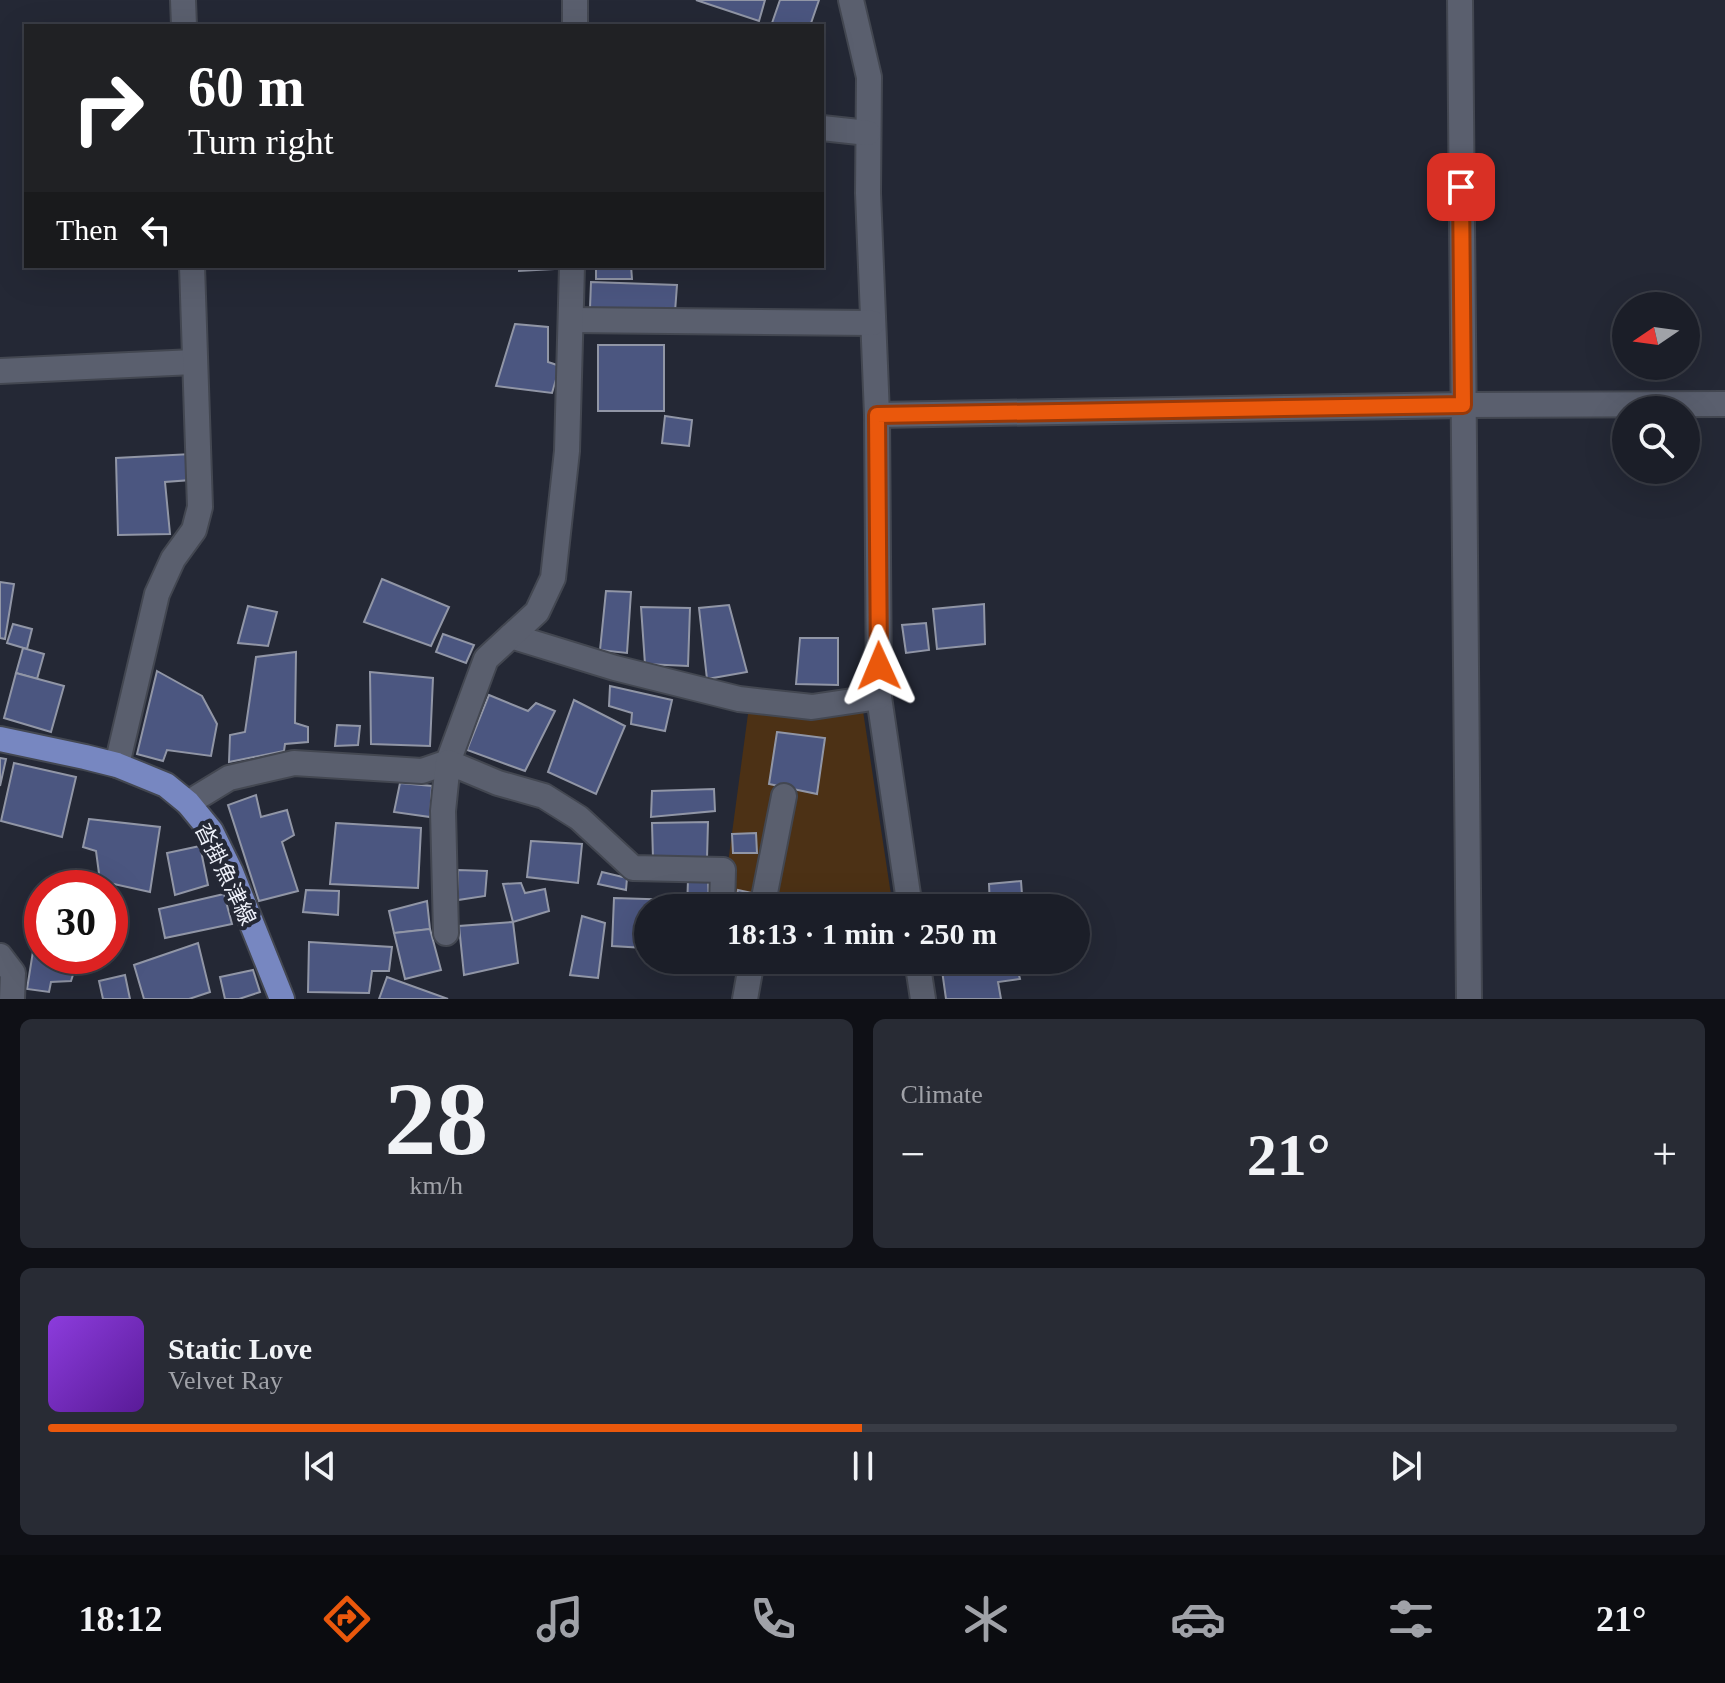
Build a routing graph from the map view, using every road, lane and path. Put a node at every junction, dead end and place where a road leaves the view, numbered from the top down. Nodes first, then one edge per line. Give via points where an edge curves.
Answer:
1 (183, 0) edge
2 (575, 0) edge
3 (851, 0) edge
4 (1460, 0) edge
5 (184, 24) edge
6 (575, 24) edge
7 (824, 128) edge
8 (868, 133) junction
9 (192, 268) edge
10 (572, 268) edge
11 (571, 320) junction
12 (873, 323) junction
13 (194, 362) junction
14 (0, 371) edge
15 (1725, 404) edge
16 (1463, 405) junction
17 (877, 415) junction
18 (511, 636) junction
19 (879, 697) junction
20 (0, 739) edge
21 (448, 762) junction
22 (117, 765) junction
23 (784, 796) dead end
24 (188, 803) junction
25 (722, 894) edge
26 (765, 894) edge
27 (908, 894) edge
28 (446, 933) dead end
29 (0, 956) edge
30 (749, 974) edge
31 (919, 974) edge
32 (12, 999) edge
33 (282, 999) edge
34 (745, 999) edge
35 (923, 999) edge
36 (1469, 999) edge

1 - 5 street
2 - 6 street
3 - 8 street via 869,77
4 - 16 street
7 - 8 street
8 - 12 street
9 - 13 street
10 - 11 street
11 - 12 street
11 - 18 street via 567,451 553,578 537,612
12 - 17 street
13 - 14 street
13 - 22 street via 200,507 194,530 157,594
15 - 16 street
16 - 17 street
16 - 36 street
17 - 19 street
18 - 19 street via 739,699 812,707
18 - 21 street via 486,659
19 - 27 street
20 - 22 main road, 沓掛魚津線
21 - 24 street via 422,771 294,763 229,778
21 - 25 street via 544,796 579,818 633,868 723,870
21 - 28 street via 443,811
22 - 24 main road, 沓掛魚津線 via 166,785
23 - 26 street
24 - 33 main road, 沓掛魚津線 via 211,831 231,872
29 - 32 street via 13,973
30 - 34 street
31 - 35 street

